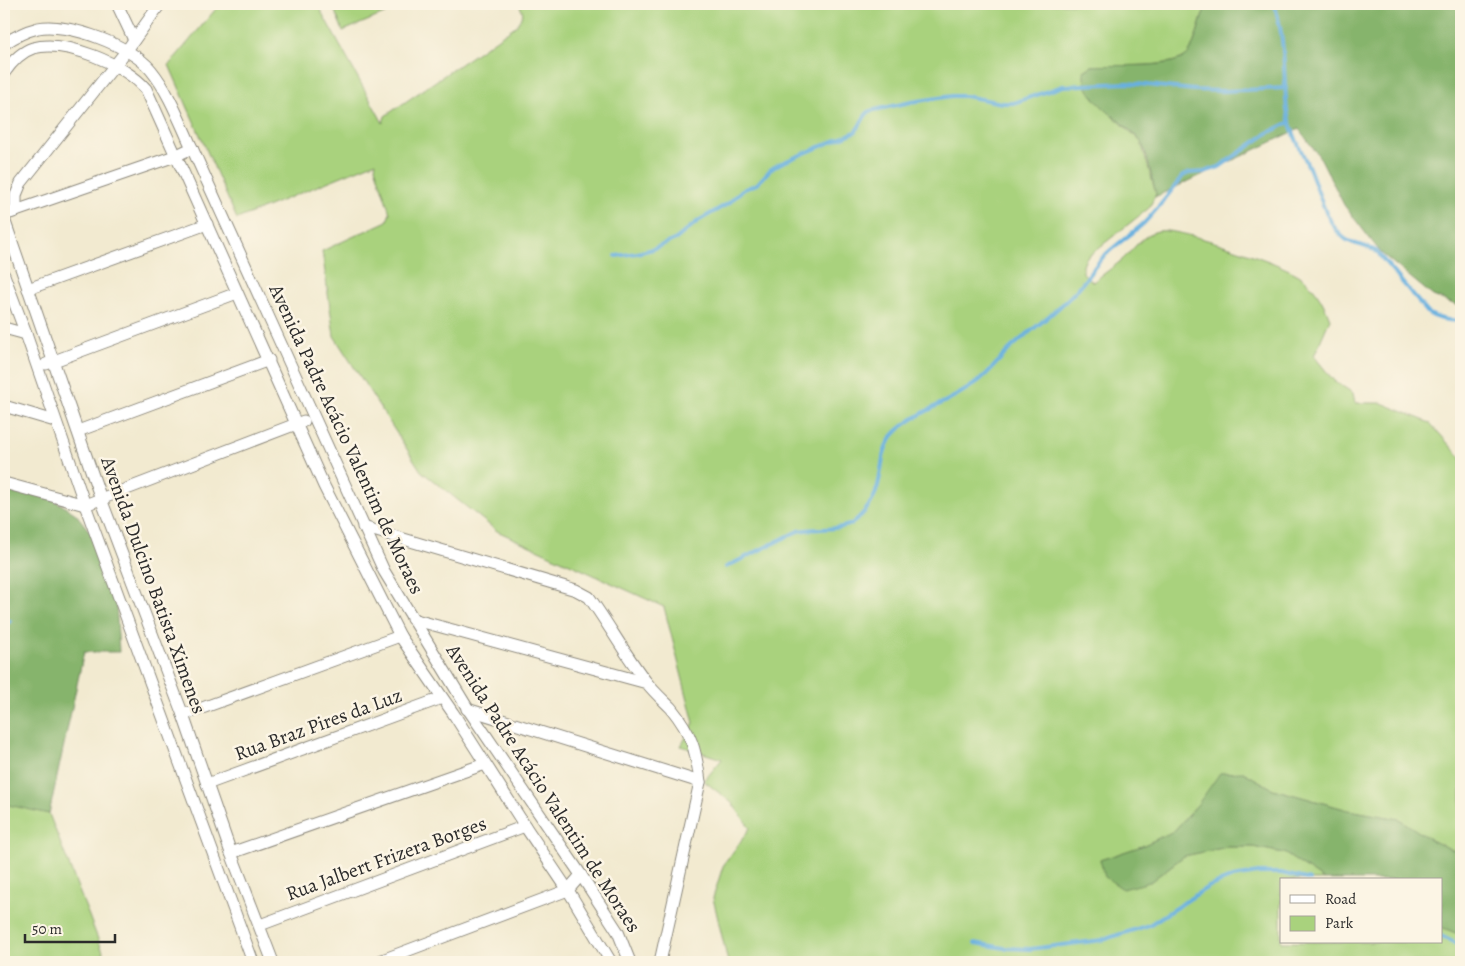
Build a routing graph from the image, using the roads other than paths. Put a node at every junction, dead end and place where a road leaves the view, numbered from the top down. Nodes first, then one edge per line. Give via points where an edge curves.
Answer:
1 (116, 4) edge
2 (160, 4) edge
3 (4, 44) edge
4 (130, 45) junction
5 (114, 65) junction
6 (4, 73) edge
7 (192, 148) junction
8 (175, 156) junction
9 (16, 211) junction
10 (4, 217) edge
11 (207, 224) junction
12 (4, 275) edge
13 (28, 289) junction
14 (238, 292) junction
15 (4, 328) edge
16 (26, 334) junction
17 (269, 360) junction
18 (53, 362) junction
19 (38, 367) junction
20 (4, 406) edge
21 (313, 417) junction
22 (55, 421) junction
23 (297, 424) junction
24 (78, 431) junction
25 (4, 483) edge
26 (101, 500) junction
27 (85, 505) junction
28 (363, 527) junction
29 (384, 571) junction
30 (369, 577) junction
31 (412, 619) junction
32 (400, 636) junction
33 (647, 683) junction
34 (442, 698) junction
35 (468, 709) junction
36 (453, 713) junction
37 (183, 715) junction
38 (485, 764) junction
39 (700, 782) junction
40 (207, 784) junction
41 (525, 826) junction
42 (230, 853) junction
43 (581, 875) junction
44 (568, 890) junction
45 (260, 925) junction
46 (608, 961) edge
47 (253, 962) edge
48 (273, 962) edge
49 (377, 962) edge
50 (630, 962) edge
51 (660, 962) edge

1 - 4 street
2 - 4 street
3 - 4 street via 15,36 39,28 63,29
4 - 5 street
4 - 7 street, Avenida Padre Acácio Valentim de Moraes via 161,85
5 - 6 street via 75,49 46,46 31,48 15,59
5 - 8 street, Avenida Padre Acácio Valentim de Moraes via 136,78 146,89
5 - 9 street via 21,183 16,195
7 - 8 street
7 - 21 street, Avenida Padre Acácio Valentim de Moraes
8 - 9 street
8 - 11 street, Avenida Padre Acácio Valentim de Moraes
9 - 10 street
10 - 13 street, Avenida Dulcino Batista Ximenes
11 - 13 street
11 - 14 street, Avenida Padre Acácio Valentim de Moraes
12 - 16 street, Avenida Dulcino Batista Ximenes
13 - 18 street, Avenida Dulcino Batista Ximenes
14 - 17 street, Avenida Padre Acácio Valentim de Moraes
14 - 18 street
15 - 16 street
16 - 19 street, Avenida Dulcino Batista Ximenes
17 - 23 street, Avenida Padre Acácio Valentim de Moraes
17 - 24 street
18 - 19 street
18 - 24 street, Avenida Dulcino Batista Ximenes
19 - 22 street, Avenida Dulcino Batista Ximenes
20 - 22 street
21 - 23 street
21 - 28 street, Avenida Padre Acácio Valentim de Moraes
22 - 27 street, Avenida Dulcino Batista Ximenes
23 - 26 street
23 - 30 street, Avenida Padre Acácio Valentim de Moraes
24 - 26 street, Avenida Dulcino Batista Ximenes
25 - 27 street
26 - 27 street
26 - 37 street, Avenida Dulcino Batista Ximenes
27 - 47 street, Avenida Dulcino Batista Ximenes
28 - 29 street, Avenida Padre Acácio Valentim de Moraes
28 - 33 street via 576,590 589,597
29 - 30 street
29 - 31 street, Avenida Padre Acácio Valentim de Moraes
30 - 32 street, Avenida Padre Acácio Valentim de Moraes
31 - 33 street
31 - 35 street, Avenida Padre Acácio Valentim de Moraes
32 - 34 street, Avenida Padre Acácio Valentim de Moraes
32 - 37 street
33 - 39 street via 684,725 697,755
34 - 36 street, Avenida Padre Acácio Valentim de Moraes
34 - 40 street, Rua Braz Pires da Luz
35 - 36 street
35 - 39 street
35 - 43 street, Avenida Padre Acácio Valentim de Moraes
36 - 38 street, Avenida Padre Acácio Valentim de Moraes
37 - 40 street, Avenida Dulcino Batista Ximenes
38 - 41 street, Avenida Padre Acácio Valentim de Moraes
38 - 42 street
39 - 51 street
40 - 42 street, Avenida Dulcino Batista Ximenes
41 - 44 street, Avenida Padre Acácio Valentim de Moraes
41 - 45 street, Rua Jalbert Frizera Borges
42 - 45 street, Avenida Dulcino Batista Ximenes
43 - 44 street
43 - 50 street, Avenida Padre Acácio Valentim de Moraes via 618,932
44 - 46 street, Avenida Padre Acácio Valentim de Moraes
44 - 49 street
45 - 48 street, Avenida Dulcino Batista Ximenes

